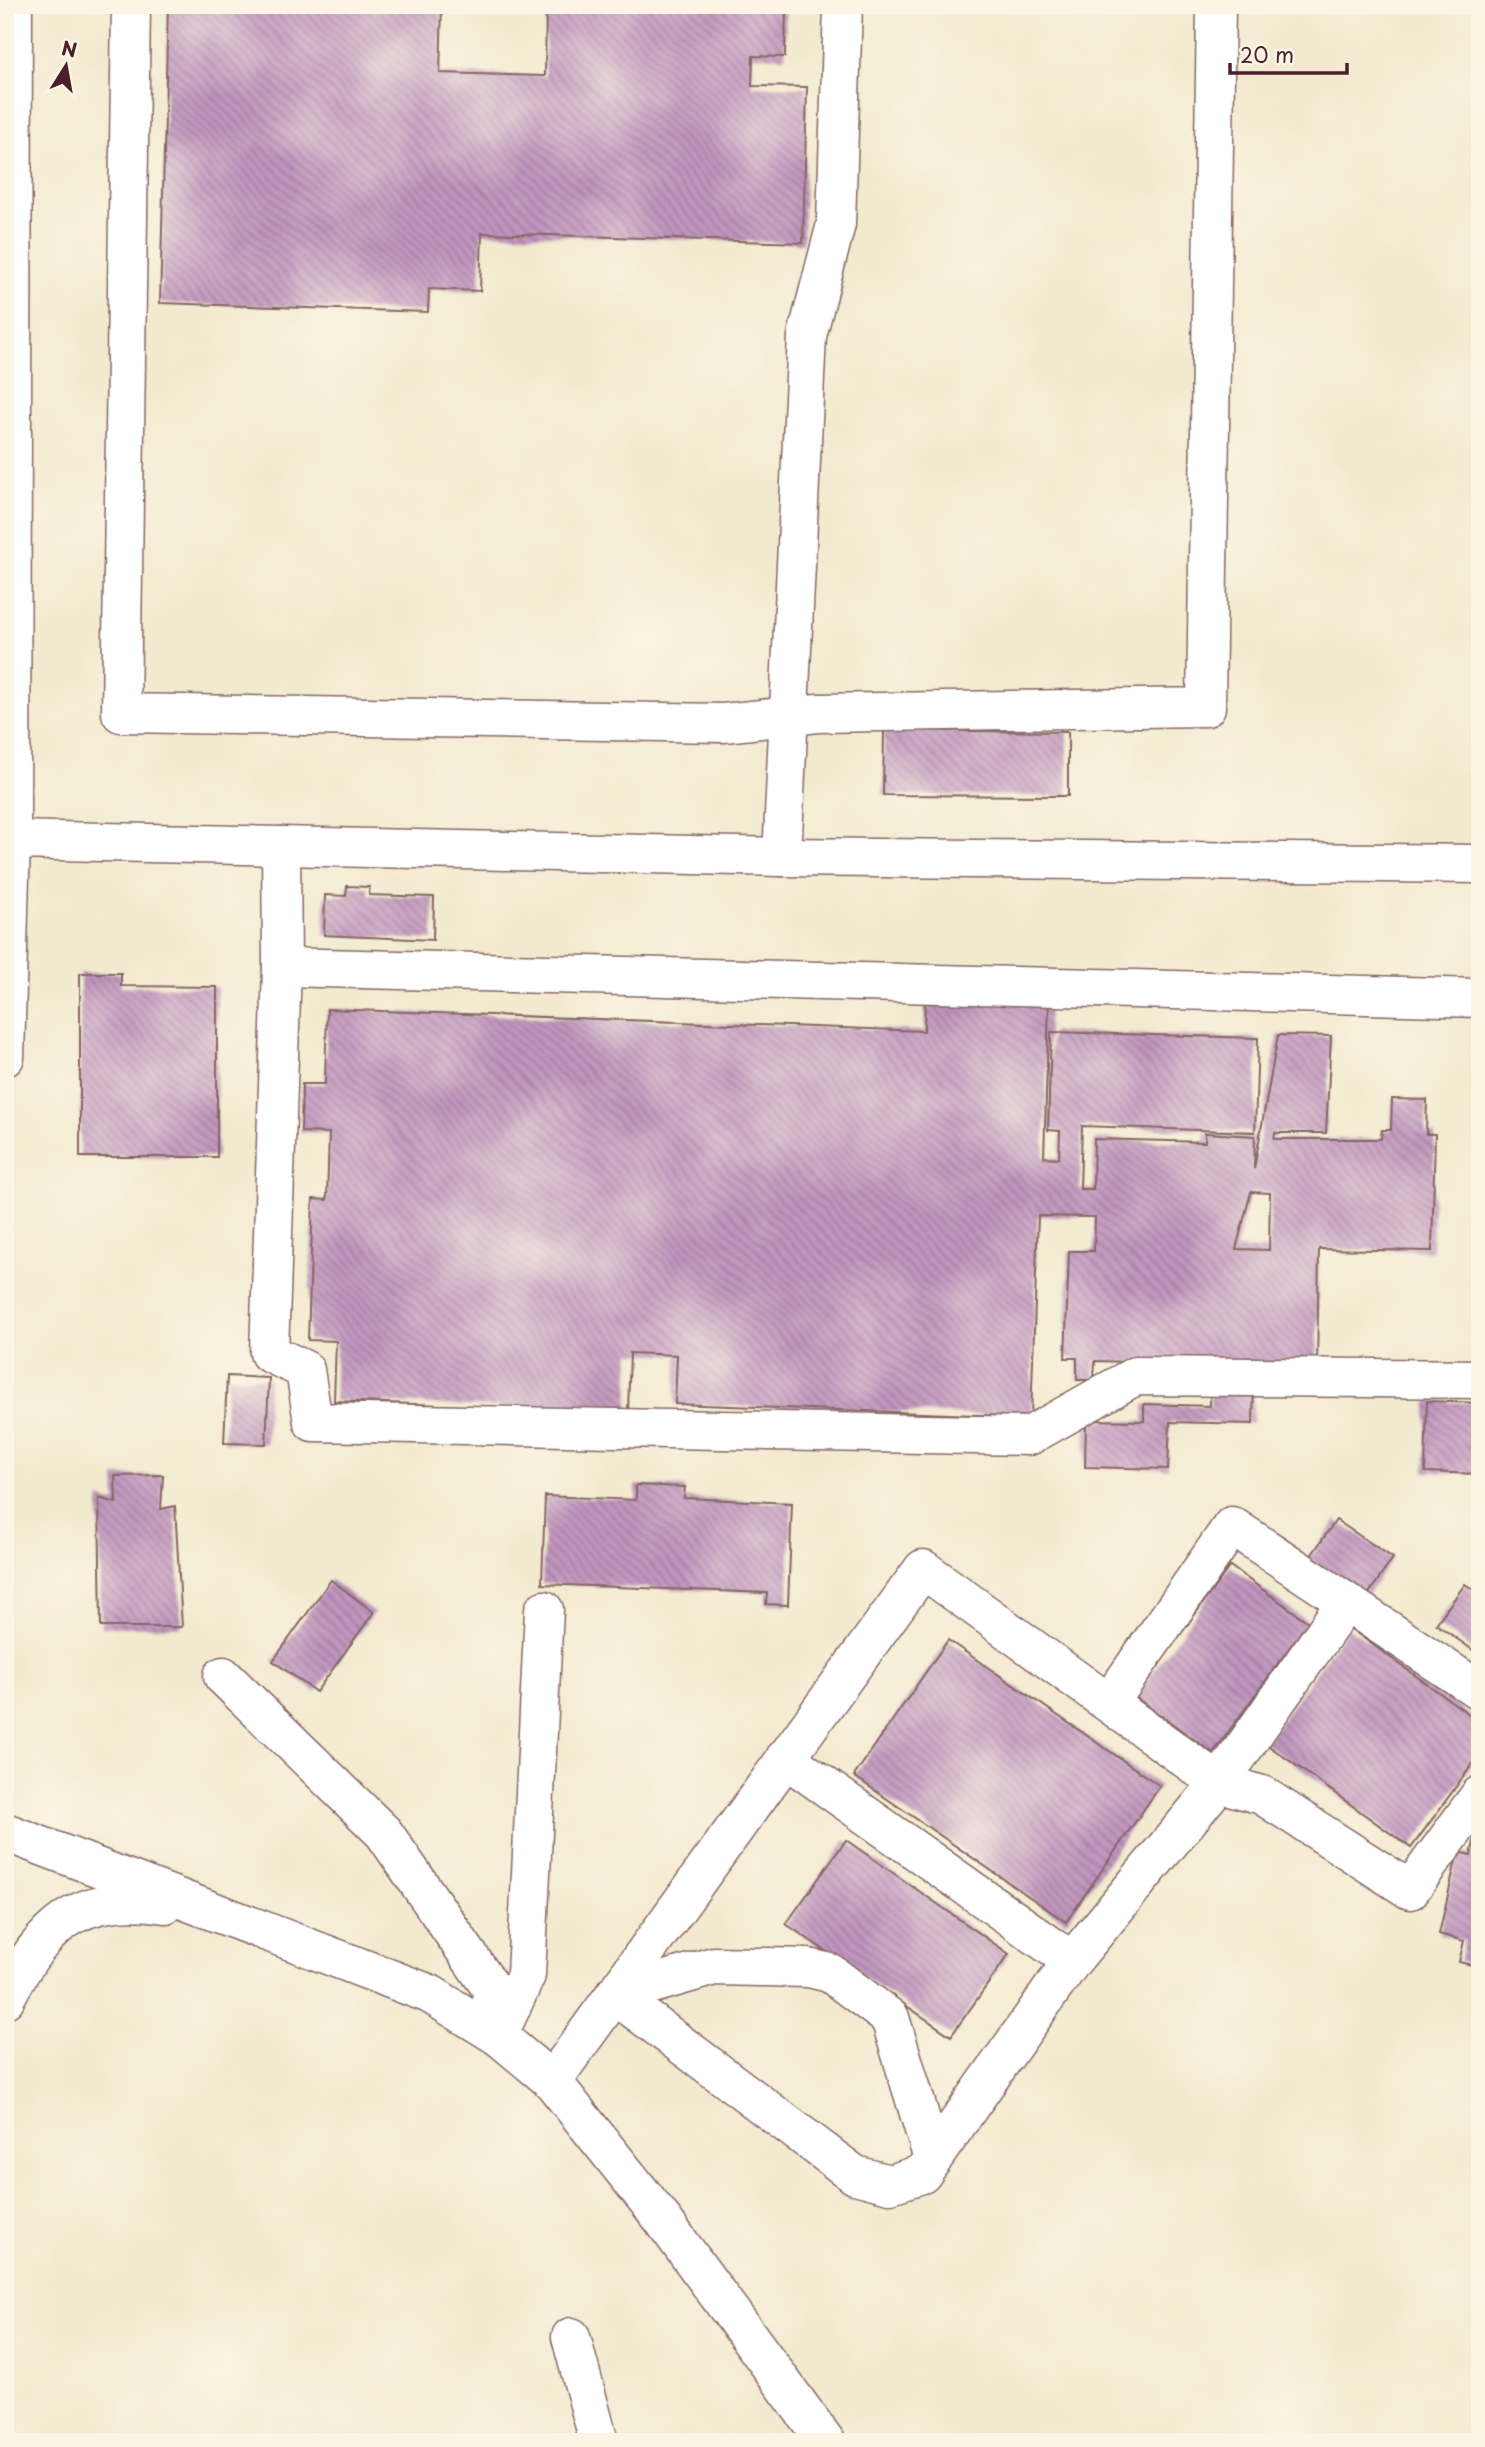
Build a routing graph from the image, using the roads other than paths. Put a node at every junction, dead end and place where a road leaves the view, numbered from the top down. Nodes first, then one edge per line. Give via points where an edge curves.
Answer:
1 (13, 5) edge
2 (131, 5) edge
3 (843, 5) edge
4 (1216, 5) edge
5 (10, 283) edge
6 (9, 350) edge
7 (9, 650) edge
8 (788, 716) junction
9 (11, 840) junction
10 (281, 846) junction
11 (782, 857) junction
12 (1480, 864) edge
13 (282, 967) junction
14 (1480, 998) edge
15 (5, 1057) edge
16 (1480, 1380) edge
17 (1346, 1602) junction
18 (544, 1611) dead end
19 (223, 1676) dead end
20 (1480, 1691) edge
21 (1109, 1703) junction
22 (785, 1758) junction
23 (1219, 1783) junction
24 (1480, 1795) edge
25 (5, 1832) edge
26 (215, 1912) junction
27 (1072, 1961) junction
28 (615, 1995) junction
29 (5, 1999) edge
30 (498, 2036) junction
31 (552, 2081) junction
32 (933, 2159) junction
33 (571, 2337) dead end
34 (599, 2442) edge
35 (826, 2442) edge

1 - 5 street
2 - 8 street via 121,713 723,723
3 - 8 street via 836,225 807,336
4 - 8 street via 1206,707
5 - 6 street
6 - 7 street
7 - 9 street
8 - 11 street
9 - 10 street
9 - 15 street
10 - 11 street
10 - 13 street
11 - 12 street
13 - 14 street
13 - 16 street via 270,1353 305,1370 313,1422 1029,1436 1135,1376
17 - 20 street
17 - 21 street via 1232,1527
17 - 23 street
18 - 30 street via 526,1975
19 - 30 street via 384,1833 491,1988
21 - 22 street via 923,1569
21 - 23 street
22 - 27 street
22 - 28 street
23 - 24 street via 1262,1795 1410,1890
23 - 27 street
25 - 26 street
26 - 29 street via 135,1899 77,1910 53,1929
26 - 30 street via 430,1994
27 - 32 street
28 - 31 street
28 - 32 street via 855,2175 890,2184 922,2174
28 - 32 street via 714,1966 809,1968 830,1973 890,2018
30 - 31 street
31 - 35 street via 663,2220
33 - 34 street

